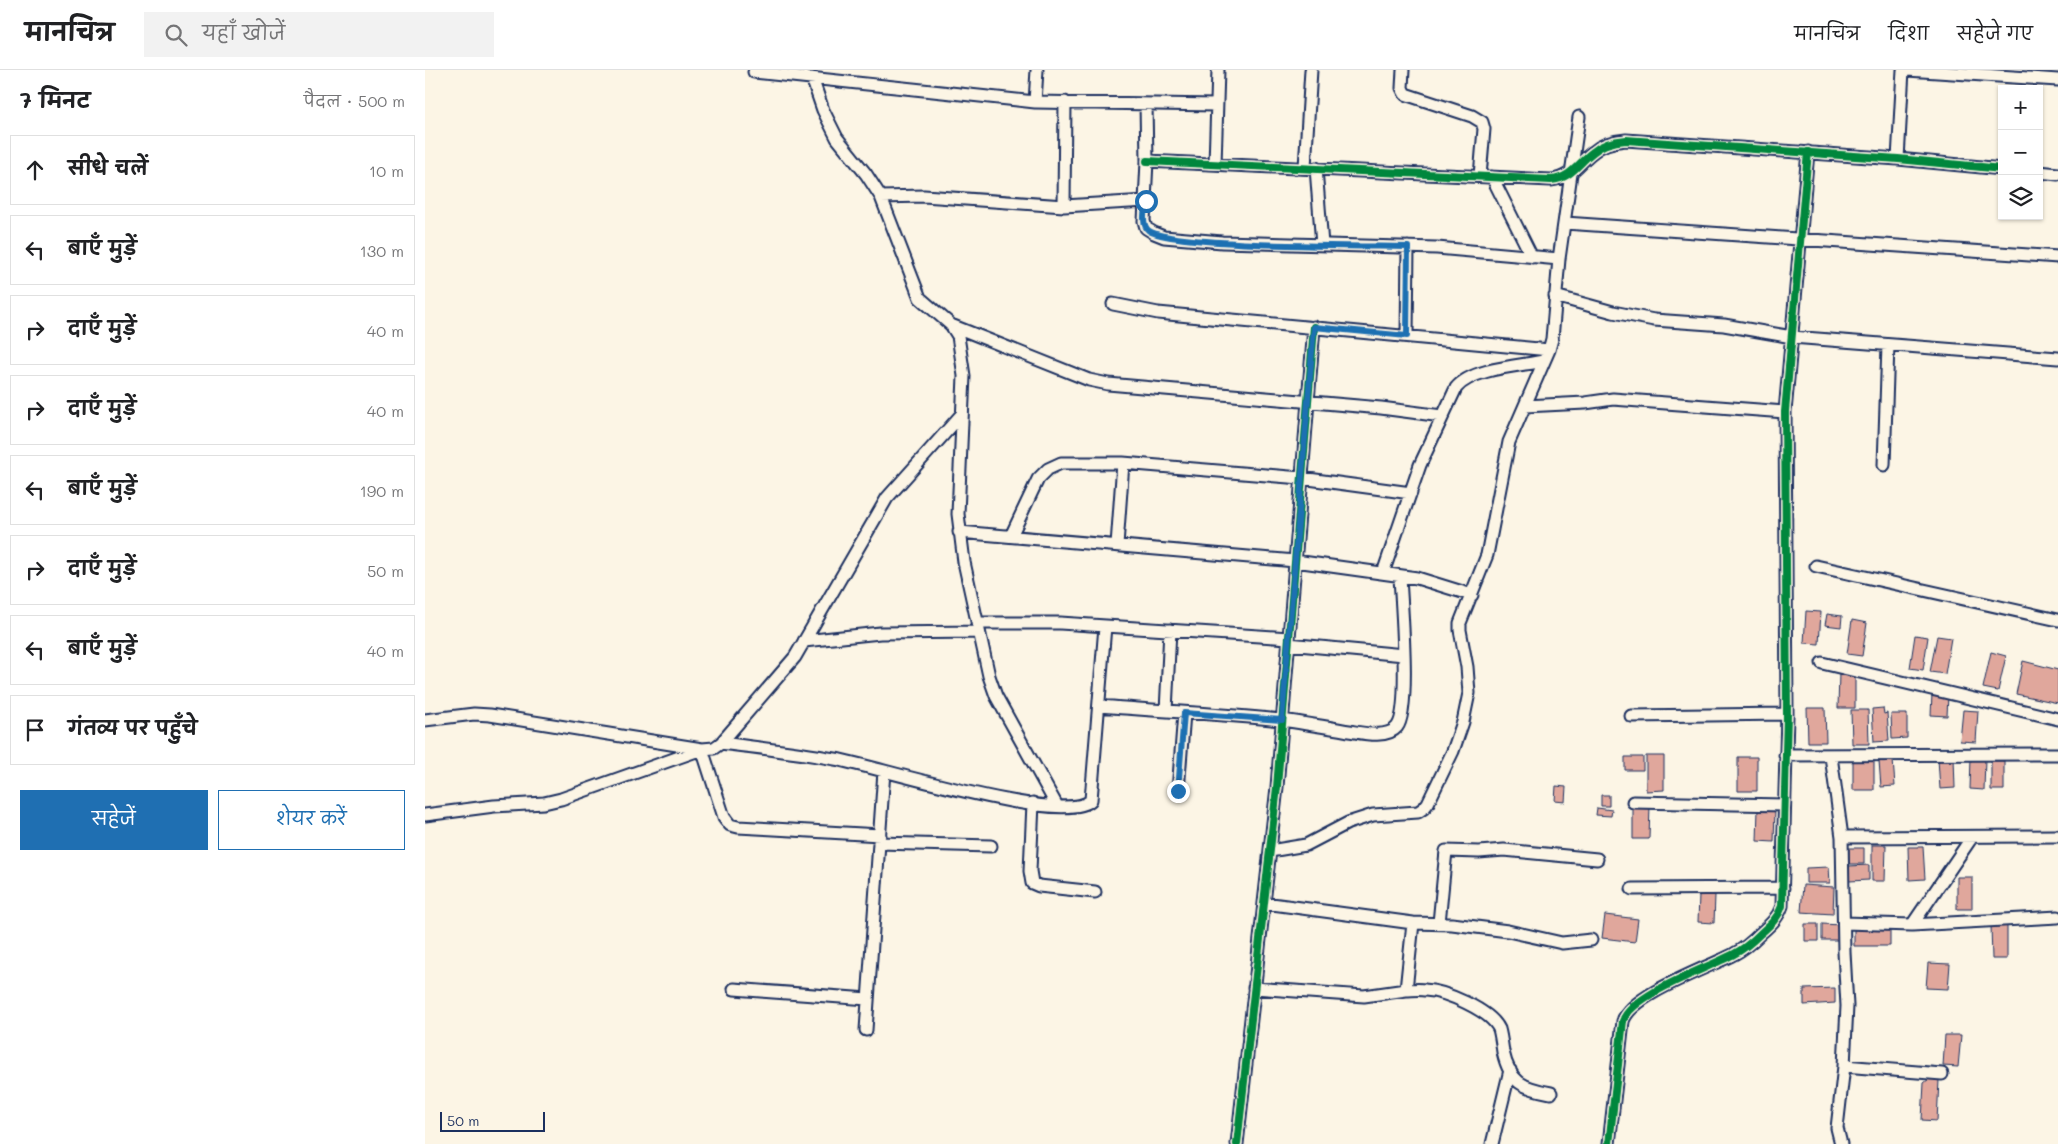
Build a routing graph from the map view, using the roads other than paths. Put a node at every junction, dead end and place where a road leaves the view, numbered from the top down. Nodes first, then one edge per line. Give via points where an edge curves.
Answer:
1 (1037, 70) edge
2 (1219, 70) edge
3 (1311, 70) edge
4 (1395, 70) edge
5 (1903, 70) edge
6 (1907, 70) edge
7 (754, 72) dead end
8 (1403, 76) edge
9 (812, 78) junction
10 (2058, 80) edge
11 (1035, 102) junction
12 (1065, 102) junction
13 (1146, 104) junction
14 (1216, 105) junction
15 (1579, 118) dead end
16 (1808, 152) junction
17 (1898, 159) junction
18 (1147, 160) junction
19 (1215, 164) junction
20 (1311, 168) junction
21 (1998, 169) edge
22 (2043, 172) edge
23 (1572, 173) junction
24 (2058, 174) edge
25 (1486, 176) junction
26 (881, 197) junction
27 (1146, 201) junction
28 (1064, 206) junction
29 (1565, 223) junction
30 (1801, 240) junction
31 (1322, 245) junction
32 (1408, 247) junction
33 (1532, 257) junction
34 (2058, 257) edge
35 (1559, 259) junction
36 (1555, 296) junction
37 (1113, 304) dead end
38 (951, 325) junction
39 (1314, 327) junction
40 (1407, 336) junction
41 (1792, 337) junction
42 (1888, 345) junction
43 (1549, 350) junction
44 (2058, 358) edge
45 (1544, 361) junction
46 (1308, 402) junction
47 (1525, 406) junction
48 (1785, 412) junction
49 (962, 414) junction
50 (1442, 416) junction
51 (1123, 463) junction
52 (1883, 465) dead end
53 (1301, 478) junction
54 (1411, 493) junction
55 (959, 532) junction
56 (1011, 536) junction
57 (1117, 545) junction
58 (1295, 560) junction
59 (1816, 566) dead end
60 (1383, 573) junction
61 (1400, 576) junction
62 (1472, 595) junction
63 (2058, 620) edge
64 (1105, 626) junction
65 (978, 627) junction
66 (1170, 630) junction
67 (804, 641) junction
68 (1288, 641) junction
69 (1404, 655) junction
70 (1822, 663) dead end
71 (1099, 706) junction
72 (1166, 711) junction
73 (1184, 713) junction
74 (1787, 714) junction
75 (1631, 716) dead end
76 (2058, 719) edge
77 (425, 720) edge
78 (1282, 720) junction
79 (721, 743) junction
80 (702, 749) junction
81 (2058, 754) edge
82 (1785, 755) junction
83 (1831, 756) junction
84 (884, 771) junction
85 (1178, 791) dead end
86 (1633, 802) dead end
87 (1033, 803) junction
88 (1784, 805) junction
89 (1057, 806) junction
90 (425, 815) edge
91 (2058, 836) edge
92 (1842, 837) junction
93 (1973, 837) junction
94 (879, 838) junction
95 (991, 846) dead end
96 (1270, 851) junction
97 (1597, 859) dead end
98 (1783, 888) junction
99 (1632, 889) dead end
100 (1095, 892) dead end
101 (1264, 903) junction
102 (2058, 917) edge
103 (1413, 923) junction
104 (1439, 923) junction
105 (1844, 923) junction
106 (1912, 925) junction
107 (1591, 940) dead end
108 (1255, 988) junction
109 (734, 989) dead end
110 (1406, 990) junction
111 (868, 999) junction
112 (866, 1030) dead end
113 (1844, 1066) junction
114 (1510, 1070) junction
115 (1942, 1074) dead end
116 (1551, 1093) dead end
117 (1237, 1144) edge
118 (1492, 1144) edge
119 (1609, 1144) edge
120 (1841, 1144) edge

1 - 11 street
2 - 14 street
3 - 20 street
4 - 8 street
5 - 17 street
6 - 10 street
7 - 9 street
8 - 25 street via 1405,94 1482,122
9 - 11 street
9 - 26 street via 837,138
11 - 12 street
12 - 13 street
12 - 28 street
13 - 14 street
13 - 18 street
14 - 19 street
15 - 23 street
16 - 17 street
16 - 23 street via 1626,140 1597,149
16 - 30 street
17 - 21 street
18 - 19 street
18 - 27 street
19 - 20 street
20 - 25 street
20 - 31 street
22 - 24 street
23 - 25 street via 1551,180
23 - 29 street
25 - 33 street
26 - 28 street via 924,196
26 - 38 street via 920,298
27 - 28 street
27 - 31 street via 1146,228 1164,237
29 - 30 street
29 - 35 street
30 - 34 street
30 - 41 street
31 - 32 street
32 - 33 street
32 - 40 street
33 - 35 street
35 - 36 street
36 - 41 street via 1646,318 1724,325
36 - 43 street
37 - 39 street via 1158,313
38 - 46 street via 1089,380
38 - 49 street via 958,336 963,360
39 - 40 street
39 - 46 street
40 - 43 street
41 - 42 street
41 - 48 street
42 - 44 street
42 - 52 street
43 - 45 street
45 - 47 street
45 - 50 street via 1485,372 1461,382
46 - 50 street
46 - 53 street
47 - 48 street via 1613,399
47 - 62 street via 1509,442 1487,555
48 - 74 street
49 - 55 street
49 - 67 street via 887,498
50 - 54 street
51 - 53 street
51 - 56 street via 1061,462 1048,469 1038,479
51 - 57 street
53 - 54 street
53 - 58 street
54 - 60 street
55 - 56 street
55 - 65 street
56 - 57 street
57 - 58 street
58 - 60 street
58 - 68 street
59 - 63 street
60 - 61 street
61 - 62 street
61 - 69 street
62 - 96 street via 1460,623 1469,676 1463,722 1428,803 1418,812 1373,815 1306,845
64 - 65 street via 1060,623
64 - 66 street
64 - 71 street
65 - 67 street via 880,632
65 - 89 street via 996,696
66 - 68 street
66 - 72 street
67 - 79 street via 788,667
68 - 69 street
68 - 78 street
69 - 78 street via 1401,713 1391,731 1361,733
70 - 76 street
71 - 72 street
71 - 89 street via 1091,800 1078,806
72 - 73 street
73 - 78 street
73 - 85 street
74 - 75 street
74 - 82 street
77 - 80 street via 490,715
78 - 96 street
79 - 80 street via 714,748
79 - 84 street via 836,759
80 - 90 street via 561,799
80 - 94 street via 724,817 730,825
81 - 83 street
82 - 83 street
82 - 88 street
83 - 92 street
84 - 87 street via 956,790
84 - 94 street
86 - 88 street
87 - 89 street
87 - 100 street via 1030,871 1033,883
88 - 98 street
91 - 93 street
92 - 93 street
92 - 105 street
93 - 106 street
94 - 95 street
94 - 111 street
96 - 101 street
97 - 104 street via 1504,850 1445,850
98 - 99 street
98 - 119 street via 1779,914 1748,945 1653,993 1626,1013
101 - 103 street
101 - 108 street
102 - 106 street
103 - 104 street
103 - 110 street
104 - 107 street via 1508,930 1562,943
105 - 106 street
105 - 113 street via 1847,1006
108 - 110 street via 1364,996
108 - 117 street
109 - 111 street
110 - 114 street via 1442,993 1489,1017 1499,1029
111 - 112 street
113 - 115 street
113 - 120 street via 1837,1128
114 - 116 street via 1515,1079 1529,1089
114 - 118 street

